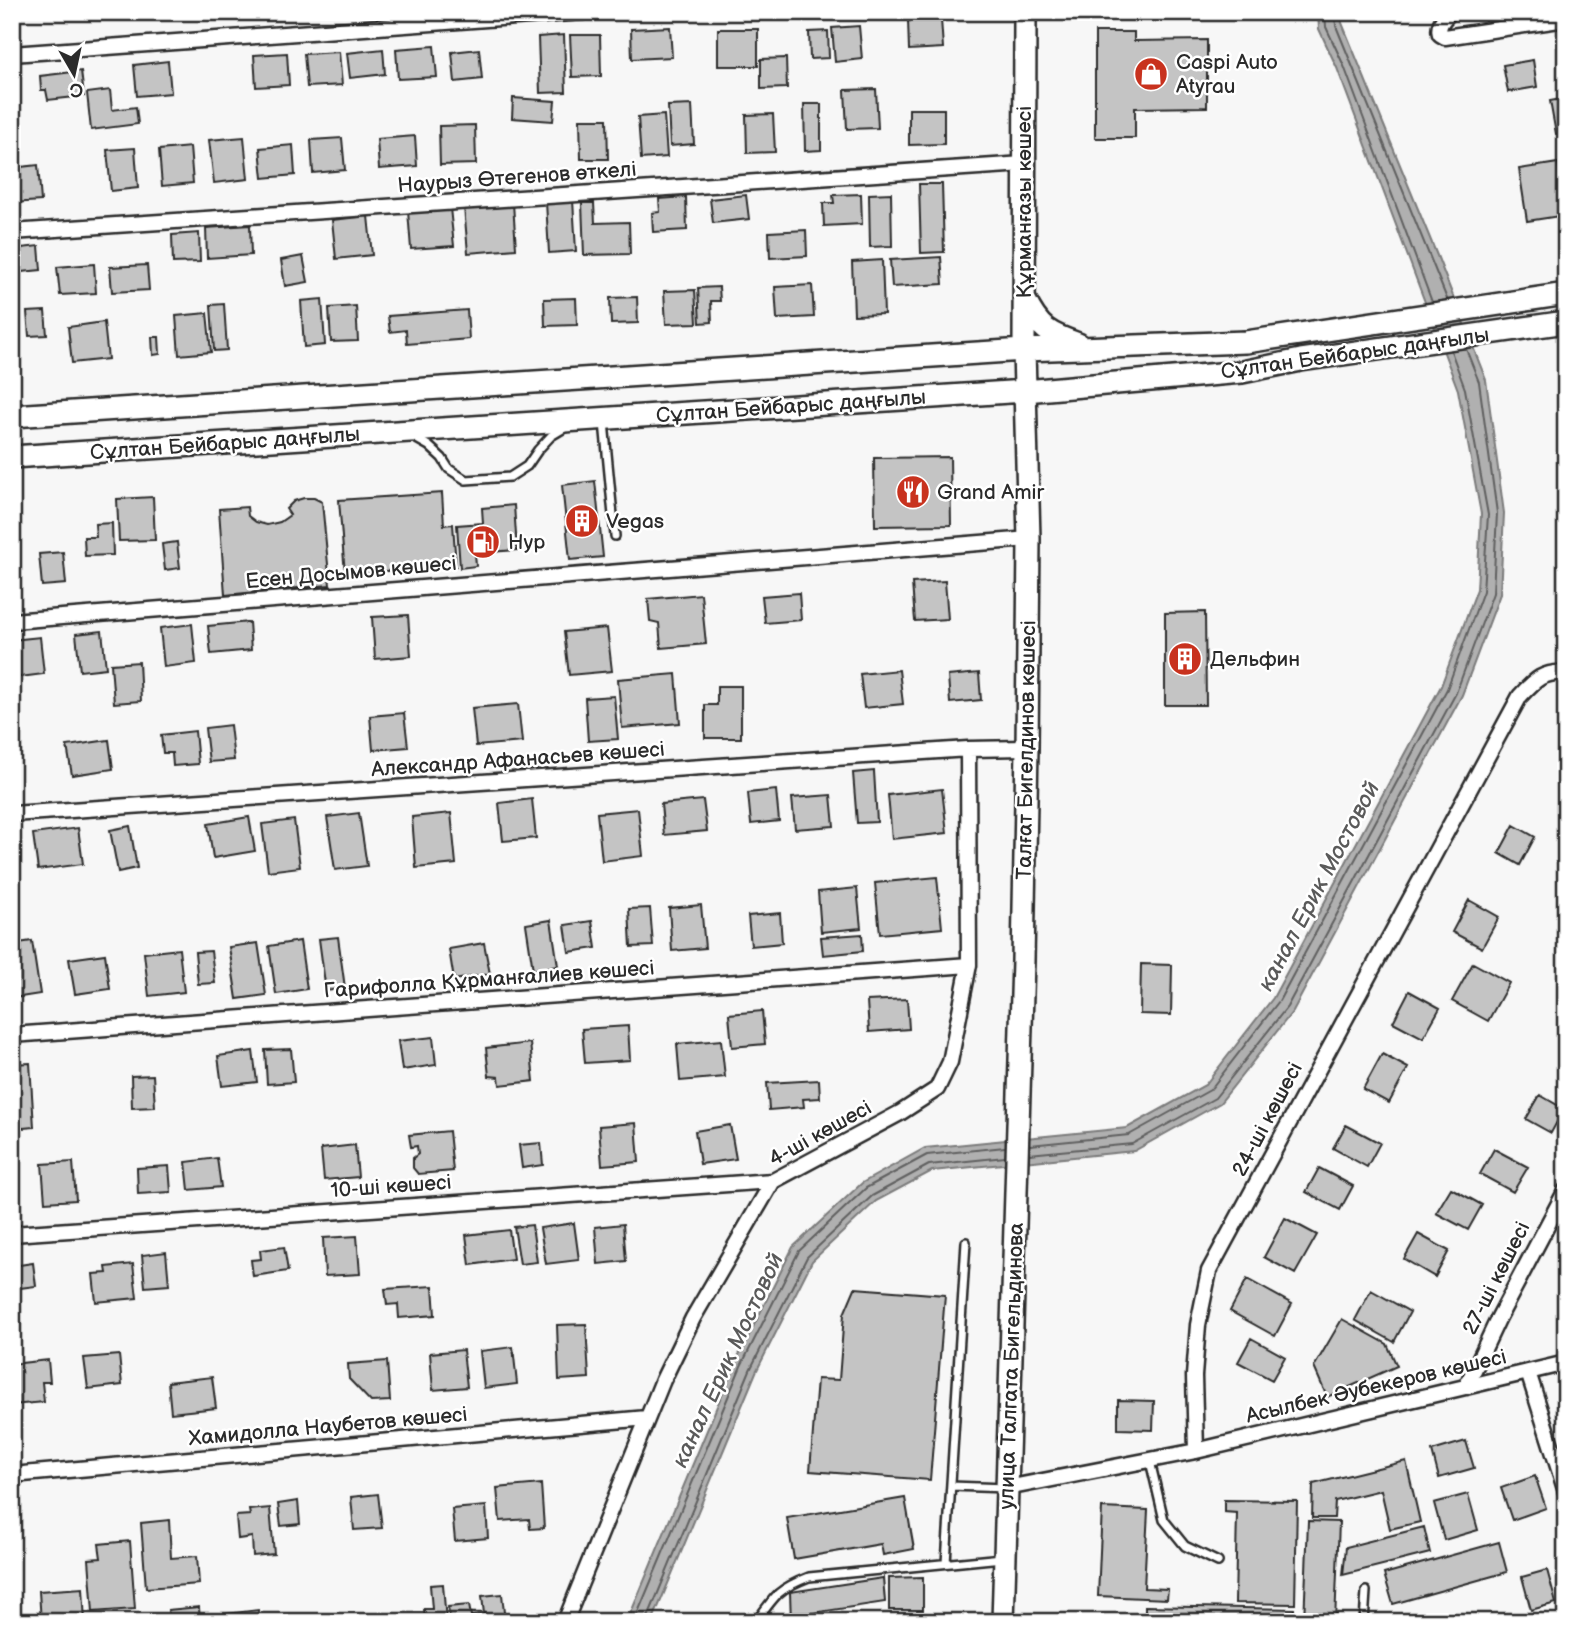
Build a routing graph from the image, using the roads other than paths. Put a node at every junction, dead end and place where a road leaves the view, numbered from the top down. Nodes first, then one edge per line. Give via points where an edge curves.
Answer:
1 (583, 12) edge
2 (1025, 12) edge
3 (1450, 12) edge
4 (1566, 19) edge
5 (12, 54) edge
6 (1024, 164) junction
7 (12, 232) edge
8 (1566, 294) edge
9 (1024, 298) junction
10 (1564, 324) edge
11 (1086, 347) junction
12 (1024, 350) junction
13 (976, 353) junction
14 (1080, 386) junction
15 (1025, 391) junction
16 (989, 393) junction
17 (12, 416) edge
18 (604, 418) junction
19 (578, 420) junction
20 (403, 431) junction
21 (1027, 437) junction
22 (12, 457) edge
23 (615, 536) dead end
24 (1029, 538) junction
25 (12, 621) edge
26 (1560, 673) edge
27 (1027, 748) junction
28 (968, 750) junction
29 (12, 814) edge
30 (969, 965) junction
31 (12, 1035) edge
32 (1018, 1109) joint
33 (773, 1181) junction
34 (1566, 1190) edge
35 (12, 1234) edge
36 (966, 1242) dead end
37 (1566, 1363) edge
38 (1528, 1372) junction
39 (1466, 1387) junction
40 (647, 1418) junction
41 (1196, 1451) junction
42 (1149, 1460) junction
43 (12, 1475) edge
44 (951, 1486) junction
45 (1007, 1488) junction
46 (1566, 1492) edge
47 (1005, 1558) junction
48 (1218, 1562) dead end
49 (946, 1563) junction
50 (1366, 1591) dead end
51 (565, 1622) edge
52 (756, 1622) edge
53 (1003, 1622) edge
54 (1364, 1622) edge

1 - 5 street
2 - 6 main road, Құрманғазы көшесі
3 - 4 street via 1438,29 1445,37
6 - 7 street, Наурыз Өтегенов өткелі
6 - 9 main road, Құрманғазы көшесі
8 - 11 main road, Сұлтан Бейбарыс даңғылы via 1246,342
9 - 11 main road via 1043,329
9 - 12 main road, Құрманғазы көшесі
9 - 13 main road via 1012,333
10 - 14 main road, Сұлтан Бейбарыс даңғылы via 1242,372
11 - 12 main road, Сұлтан Бейбарыс даңғылы
12 - 13 main road, Сұлтан Бейбарыс даңғылы
12 - 15 main road, Құрманғазы көшесі
13 - 17 main road, Сұлтан Бейбарыс даңғылы
14 - 15 main road, Сұлтан Бейбарыс даңғылы
14 - 21 main road via 1045,403 1035,414
15 - 16 main road, Сұлтан Бейбарыс даңғылы
15 - 21 main road, Талғат Бигелдинов көшесі
16 - 18 main road, Сұлтан Бейбарыс даңғылы
16 - 21 main road via 1013,408
18 - 19 main road, Сұлтан Бейбарыс даңғылы
18 - 23 lane
19 - 20 main road, Сұлтан Бейбарыс даңғылы
19 - 20 lane via 551,436 527,466 510,477 466,480 429,446
20 - 22 main road, Сұлтан Бейбарыс даңғылы
21 - 24 main road, Талғат Бигелдинов көшесі
24 - 25 street, Есен Досымов көшесі
24 - 27 main road, Талғат Бигелдинов көшесі
26 - 41 street, 24-ші көшесі via 1539,676 1520,696 1209,1271 1195,1363
27 - 28 street, Александр Афанасьев көшесі
27 - 32 main road, Талғат Бигелдинов көшесі
28 - 29 street, Александр Афанасьев көшесі
28 - 30 street, 4-ші көшесі
30 - 31 street, Гарифолла Құрманғалиев көшесі
30 - 33 street, 4-ші көшесі via 950,1062 937,1089
32 - 45 main road, улица Талгата Бигельдинова
33 - 35 street, 10-ші көшесі
33 - 40 street, 4-ші көшесі via 694,1318
34 - 39 street, 27-ші көшесі
36 - 44 lane
37 - 38 street, Асылбек Әубекеров көшесі
38 - 39 street, Асылбек Әубекеров көшесі
38 - 46 street
39 - 41 street, Асылбек Әубекеров көшесі
40 - 43 street, Хамидолла Наубетов көшесі
40 - 51 street, 4-ші көшесі
41 - 42 street
42 - 45 street
42 - 48 lane via 1164,1520 1185,1546
44 - 45 lane
44 - 49 lane
45 - 47 main road, улица Талгата Бигельдинова
47 - 49 lane
47 - 53 main road, улица Талгата Бигельдинова
49 - 52 lane via 809,1577 777,1592
50 - 54 lane

